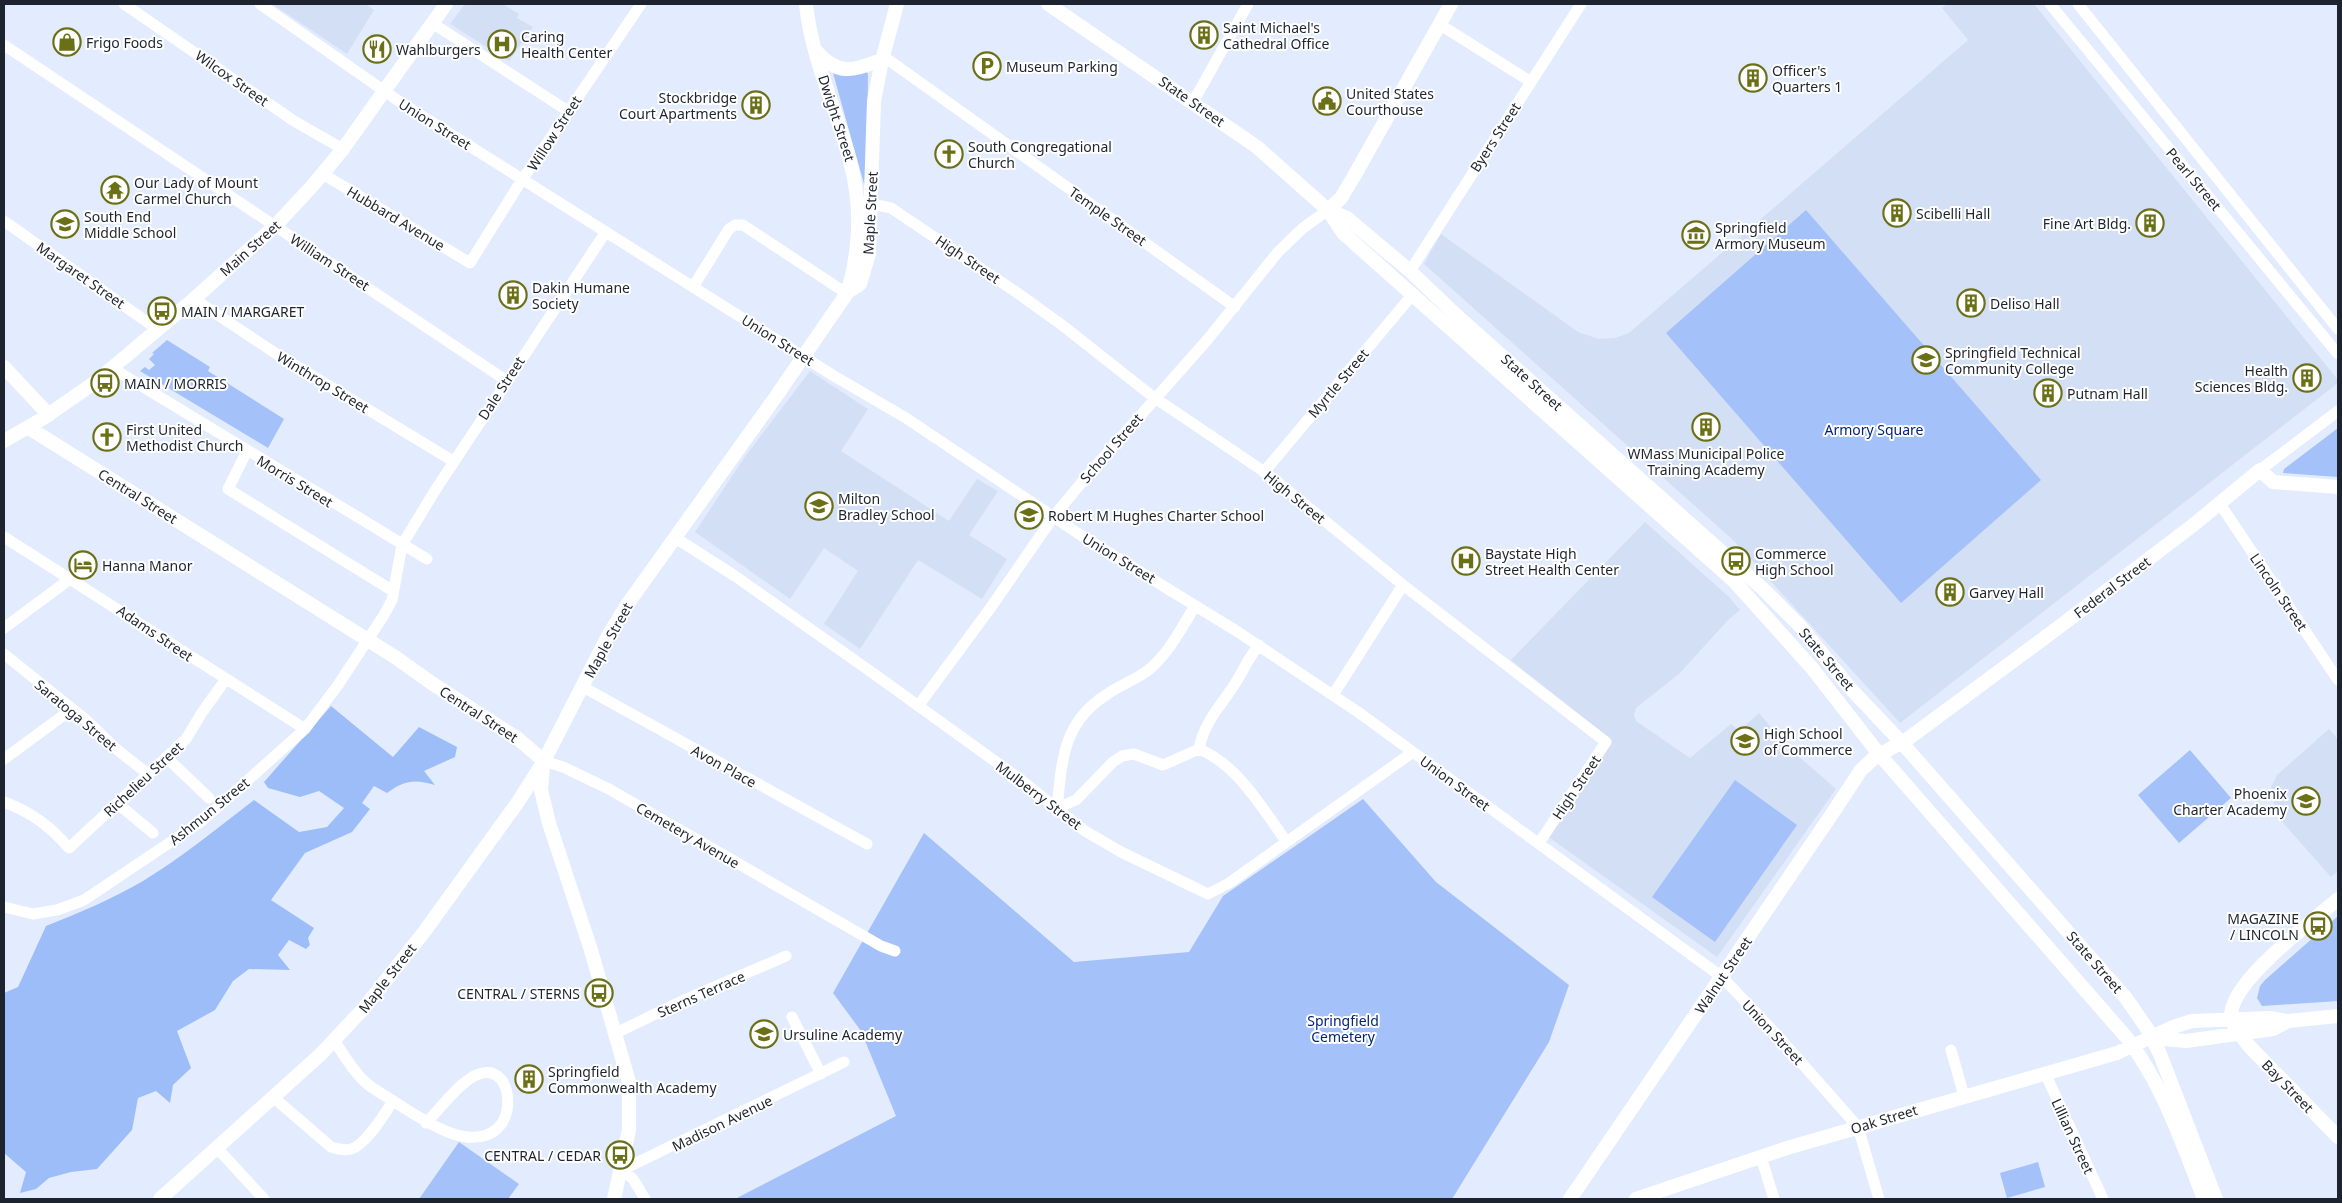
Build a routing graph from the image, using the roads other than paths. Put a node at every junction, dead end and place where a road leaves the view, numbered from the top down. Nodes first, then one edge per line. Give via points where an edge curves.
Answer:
1 (124, 4) edge
2 (251, 4) edge
3 (446, 4) edge
4 (639, 4) edge
5 (806, 4) edge
6 (897, 4) edge
7 (1048, 4) edge
8 (1248, 4) edge
9 (1451, 4) edge
10 (1581, 4) edge
11 (2050, 4) edge
12 (2078, 4) edge
13 (264, 7) edge
14 (432, 23) junction
15 (1439, 24) junction
16 (4, 44) edge
17 (814, 49) junction
18 (882, 58) junction
19 (1531, 82) junction
20 (384, 90) junction
21 (1193, 102) junction
22 (570, 108) junction
23 (343, 149) junction
24 (323, 174) junction
25 (524, 178) junction
26 (872, 204) junction
27 (1328, 210) junction
28 (4, 221) edge
29 (276, 226) junction
30 (605, 233) junction
31 (470, 263) joint
32 (1410, 271) junction
33 (693, 287) junction
34 (846, 293) junction
35 (1413, 294) junction
36 (194, 300) junction
37 (1235, 307) junction
38 (157, 329) junction
39 (2338, 329) edge
40 (2338, 354) edge
41 (803, 356) junction
42 (4, 367) edge
43 (112, 368) junction
44 (507, 381) junction
45 (1156, 398) junction
46 (2338, 411) edge
47 (49, 415) junction
48 (29, 428) junction
49 (4, 441) edge
50 (247, 451) junction
51 (453, 461) junction
52 (2260, 470) junction
53 (1264, 472) junction
54 (2338, 487) edge
55 (2220, 504) junction
56 (1054, 516) junction
57 (4, 537) edge
58 (674, 537) junction
59 (402, 545) junction
60 (427, 559) dead end
61 (70, 579) junction
62 (1403, 585) junction
63 (393, 591) junction
64 (1196, 606) junction
65 (1800, 626) junction
66 (4, 628) edge
67 (1786, 638) junction
68 (368, 641) junction
69 (1259, 645) junction
70 (4, 654) edge
71 (226, 679) junction
72 (2338, 680) edge
73 (583, 687) junction
74 (1333, 695) junction
75 (918, 706) junction
76 (72, 709) junction
77 (306, 729) junction
78 (1902, 743) junction
79 (1199, 749) junction
80 (1413, 752) junction
81 (1878, 754) junction
82 (166, 758) junction
83 (4, 759) edge
84 (544, 761) junction
85 (148, 774) junction
86 (210, 798) dead end
87 (4, 802) edge
88 (117, 803) junction
89 (1057, 808) junction
90 (153, 833) dead end
91 (1286, 842) junction
92 (1539, 843) junction
93 (867, 844) dead end
94 (2020, 878) junction
95 (2003, 895) junction
96 (2338, 899) edge
97 (5, 908) edge
98 (895, 951) dead end
99 (786, 956) dead end
100 (1722, 977) junction
101 (2338, 1016) edge
102 (792, 1017) dead end
103 (2231, 1019) junction
104 (2288, 1021) junction
105 (616, 1033) junction
106 (2239, 1034) junction
107 (2152, 1038) junction
108 (334, 1040) junction
109 (2134, 1047) junction
110 (1951, 1050) dead end
111 (844, 1062) dead end
112 (2045, 1073) junction
113 (821, 1074) junction
114 (1964, 1096) junction
115 (273, 1097) junction
116 (393, 1100) junction
117 (426, 1123) junction
118 (1858, 1127) junction
119 (2338, 1137) edge
120 (217, 1148) junction
121 (1761, 1157) junction
122 (622, 1170) junction
123 (160, 1199) edge
124 (264, 1199) edge
125 (614, 1199) edge
126 (644, 1199) edge
127 (1571, 1199) edge
128 (1636, 1199) edge
129 (1774, 1199) edge
130 (1879, 1199) edge
131 (2102, 1199) edge
132 (2204, 1199) edge
133 (2216, 1199) edge

1 - 23 street, Wilcox Street via 294,121
2 - 13 street, Union Street
3 - 14 main road, Main Street
4 - 22 street, Willow Street
5 - 17 main road, Dwight Street
6 - 18 main road, Maple Street
7 - 21 main road, State Street
8 - 21 street
9 - 15 main road
10 - 19 street, Byers Street
11 - 40 street, Pearl Street
12 - 39 street, Pearl Street
13 - 20 street, Union Street
14 - 20 main road, Main Street
14 - 22 street
15 - 19 street
15 - 27 main road via 1353,178 1341,198
16 - 29 street, William Street
17 - 18 main road via 830,65 843,70
17 - 34 main road, Dwight Street via 848,150 858,194 858,233
18 - 26 main road, Maple Street via 873,115
18 - 37 street, Temple Street
19 - 32 street, Byers Street
20 - 23 main road, Main Street
20 - 25 street, Union Street
21 - 27 main road, State Street via 1256,147
22 - 25 street, Willow Street
23 - 24 main road, Main Street
24 - 29 main road, Main Street
24 - 31 street, Hubbard Avenue
25 - 30 street, Union Street
25 - 31 street, Willow Street
26 - 34 main road, Maple Street via 866,266 860,284
26 - 45 street, High Street via 891,208 1002,282
27 - 32 main road, State Street via 1347,218
27 - 35 main road, State Street via 1342,233
27 - 37 street, School Street via 1278,252
28 - 38 street, Margaret Street
29 - 36 main road, Main Street
29 - 44 street, William Street
30 - 33 street, Union Street
30 - 44 street, Dale Street
32 - 65 main road, State Street via 1700,531
33 - 34 street via 729,229 743,225
33 - 41 street, Union Street
34 - 41 main road, Maple Street
35 - 53 street, Myrtle Street
35 - 67 main road, State Street via 1734,581
36 - 38 main road, Main Street
36 - 51 street, Winthrop Street
37 - 45 street, School Street
38 - 43 main road, Main Street
41 - 56 street, Union Street via 906,418 995,480
41 - 58 main road, Maple Street
42 - 47 main road
43 - 47 main road, Main Street
43 - 50 street, Morris Street
44 - 51 street, Dale Street
45 - 53 street, High Street
45 - 56 street, School Street
46 - 52 street, Federal Street
47 - 48 main road, Main Street
48 - 49 main road, Main Street
48 - 68 main road, Central Street
50 - 59 street, Morris Street
50 - 63 street via 228,489
51 - 59 street, Dale Street
52 - 54 main road via 2273,482
52 - 55 main road, Federal Street
53 - 62 street, High Street
55 - 72 street, Lincoln Street
55 - 78 main road, Federal Street
56 - 64 street, Union Street
56 - 75 street, School Street
57 - 61 street, Adams Street
58 - 73 main road, Maple Street via 620,615
58 - 75 street, Mulberry Street via 735,576
59 - 60 street, Morris Street
59 - 63 street
61 - 66 street
61 - 71 street, Adams Street
62 - 74 street
62 - 92 street, High Street via 1606,742
63 - 68 street via 384,615
64 - 69 street, Union Street
64 - 89 street via 1155,664 1096,702 1080,717 1064,750
65 - 67 main road
65 - 78 main road, State Street via 1849,687
67 - 81 main road, State Street via 1844,707
68 - 77 street, Ashmun Street
68 - 84 main road, Central Street via 518,738
69 - 74 street, Union Street
69 - 79 street via 1214,712
70 - 76 street, Saratoga Street
71 - 77 street, Adams Street
71 - 82 street, Richelieu Street via 186,739
73 - 84 main road, Maple Street
73 - 93 street, Avon Place
74 - 80 street, Union Street
75 - 89 street, Mulberry Street
76 - 83 street
76 - 85 street, Saratoga Street
77 - 97 street, Ashmun Street via 202,821 84,900 33,914
78 - 81 main road, Federal Street
78 - 94 main road, State Street
79 - 89 street via 1163,765 1134,754 1122,756 1076,800
79 - 91 street via 1228,766
80 - 91 street, Mulberry Street
80 - 92 street, Union Street
81 - 95 main road, State Street
81 - 100 main road, Walnut Street via 1858,775
82 - 85 street, Richelieu Street
82 - 86 street
84 - 98 street, Cemetery Avenue via 609,789 880,946
84 - 105 main road via 541,790 549,823
84 - 108 main road, Maple Street via 424,932 364,1008
85 - 88 street, Richelieu Street
87 - 88 street, Richelieu Street via 53,829 70,848
88 - 90 street
89 - 91 street, Mulberry Street via 1103,842 1208,894
92 - 100 street, Union Street
94 - 95 main road
94 - 107 main road, State Street via 2126,998
95 - 109 main road, State Street
96 - 103 main road via 2250,976 2232,1006
99 - 105 street, Sterns Terrace
100 - 118 street, Union Street
100 - 127 main road, Walnut Street
101 - 104 main road
102 - 113 street
103 - 104 main road, Oak Street
103 - 106 main road, Bay Street
103 - 107 main road, Oak Street via 2192,1022
104 - 106 main road via 2276,1028
105 - 122 main road via 626,1065 630,1097 629,1130
106 - 107 main road via 2179,1042
106 - 119 main road, Bay Street
107 - 109 main road, Oak Street
107 - 133 main road, State Street
108 - 115 main road, Maple Street
108 - 116 street via 361,1078
109 - 112 main road, Oak Street
109 - 132 main road, State Street via 2170,1111
110 - 114 street
111 - 113 street, Madison Avenue
112 - 114 main road, Oak Street
112 - 131 street, Lillian Street
113 - 122 street, Madison Avenue
114 - 118 main road, Oak Street
115 - 116 street via 331,1147 340,1150 352,1149 367,1137
115 - 120 main road, Maple Street
116 - 117 street
117 - 117 street via 465,1136 488,1134 498,1128 507,1114 509,1099 505,1087 492,1074 475,1075
118 - 121 main road, Oak Street
118 - 130 street, Union Street
120 - 123 main road, Maple Street
120 - 124 street
121 - 128 main road, Oak Street
121 - 129 street
122 - 125 main road
122 - 126 street via 633,1179

